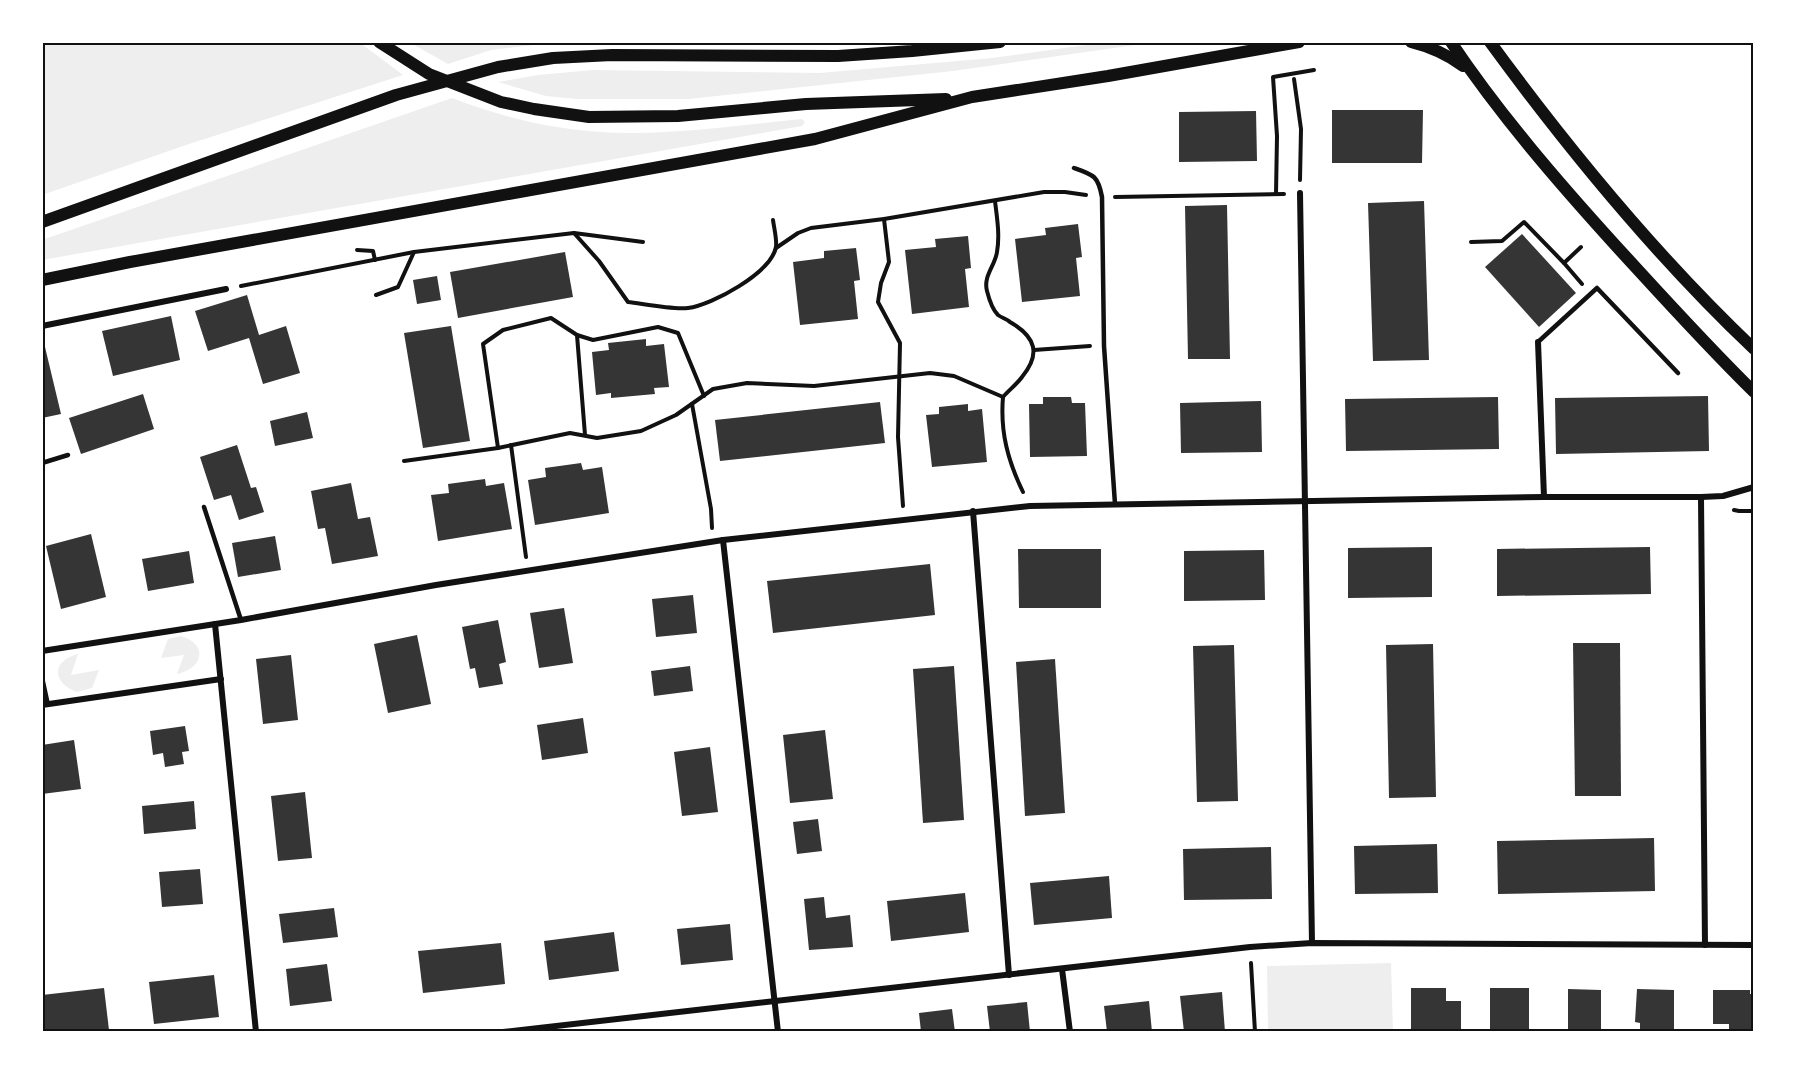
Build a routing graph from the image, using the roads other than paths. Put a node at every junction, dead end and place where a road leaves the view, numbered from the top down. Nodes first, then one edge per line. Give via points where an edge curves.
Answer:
1 (379, 42) edge
2 (1000, 42) edge
3 (1299, 42) edge
4 (1411, 42) edge
5 (1451, 42) edge
6 (1490, 42) edge
7 (1472, 72) junction
8 (972, 97) junction
9 (1074, 168) dead end
10 (1300, 193) road end
11 (42, 222) edge
12 (42, 280) edge
13 (226, 289) road end
14 (42, 326) edge
15 (1538, 342) joint
16 (1754, 349) edge
17 (1678, 373) dead end
18 (1754, 392) edge
19 (68, 454) dead end
20 (42, 463) edge
21 (1754, 487) edge
22 (1544, 497) junction
23 (1701, 497) junction
24 (1304, 501) junction
25 (1115, 504) junction
26 (204, 507) dead end
27 (973, 511) junction
28 (723, 540) junction
29 (241, 620) junction
30 (215, 624) junction
31 (42, 651) edge
32 (221, 679) junction
33 (42, 681) edge
34 (44, 705) edge
35 (1312, 943) junction
36 (1705, 945) junction
37 (1754, 945) edge
38 (1062, 969) junction
39 (1009, 975) junction
40 (775, 1002) junction
41 (526, 1031) edge
42 (256, 1032) edge
43 (503, 1032) edge
44 (778, 1032) edge
45 (1070, 1032) edge

1 - 8 main road via 429,74 501,102 589,117 678,116 806,104
2 - 11 main road via 838,56 612,55 553,58 498,67 396,94
3 - 8 main road
4 - 7 main road via 1429,46
5 - 7 main road
6 - 16 main road via 1583,163 1712,308
7 - 18 main road via 1560,184 1690,328
8 - 12 main road via 815,139
9 - 25 lane via 1092,174 1102,197 1104,346
10 - 24 street
13 - 14 street
15 - 17 lane via 1597,288
15 - 22 street
19 - 20 lane
21 - 23 street via 1723,496
22 - 23 street
22 - 24 street
23 - 36 street
24 - 25 street
24 - 35 street
25 - 27 street
26 - 29 lane
27 - 28 street
27 - 39 street
28 - 29 street via 355,598
28 - 40 street
29 - 30 street
30 - 31 street
30 - 32 street
32 - 34 street
32 - 42 street
33 - 34 street
35 - 36 street
35 - 38 street
36 - 37 street
38 - 39 street
38 - 45 street
39 - 40 street
40 - 41 street
40 - 44 street
41 - 43 street

